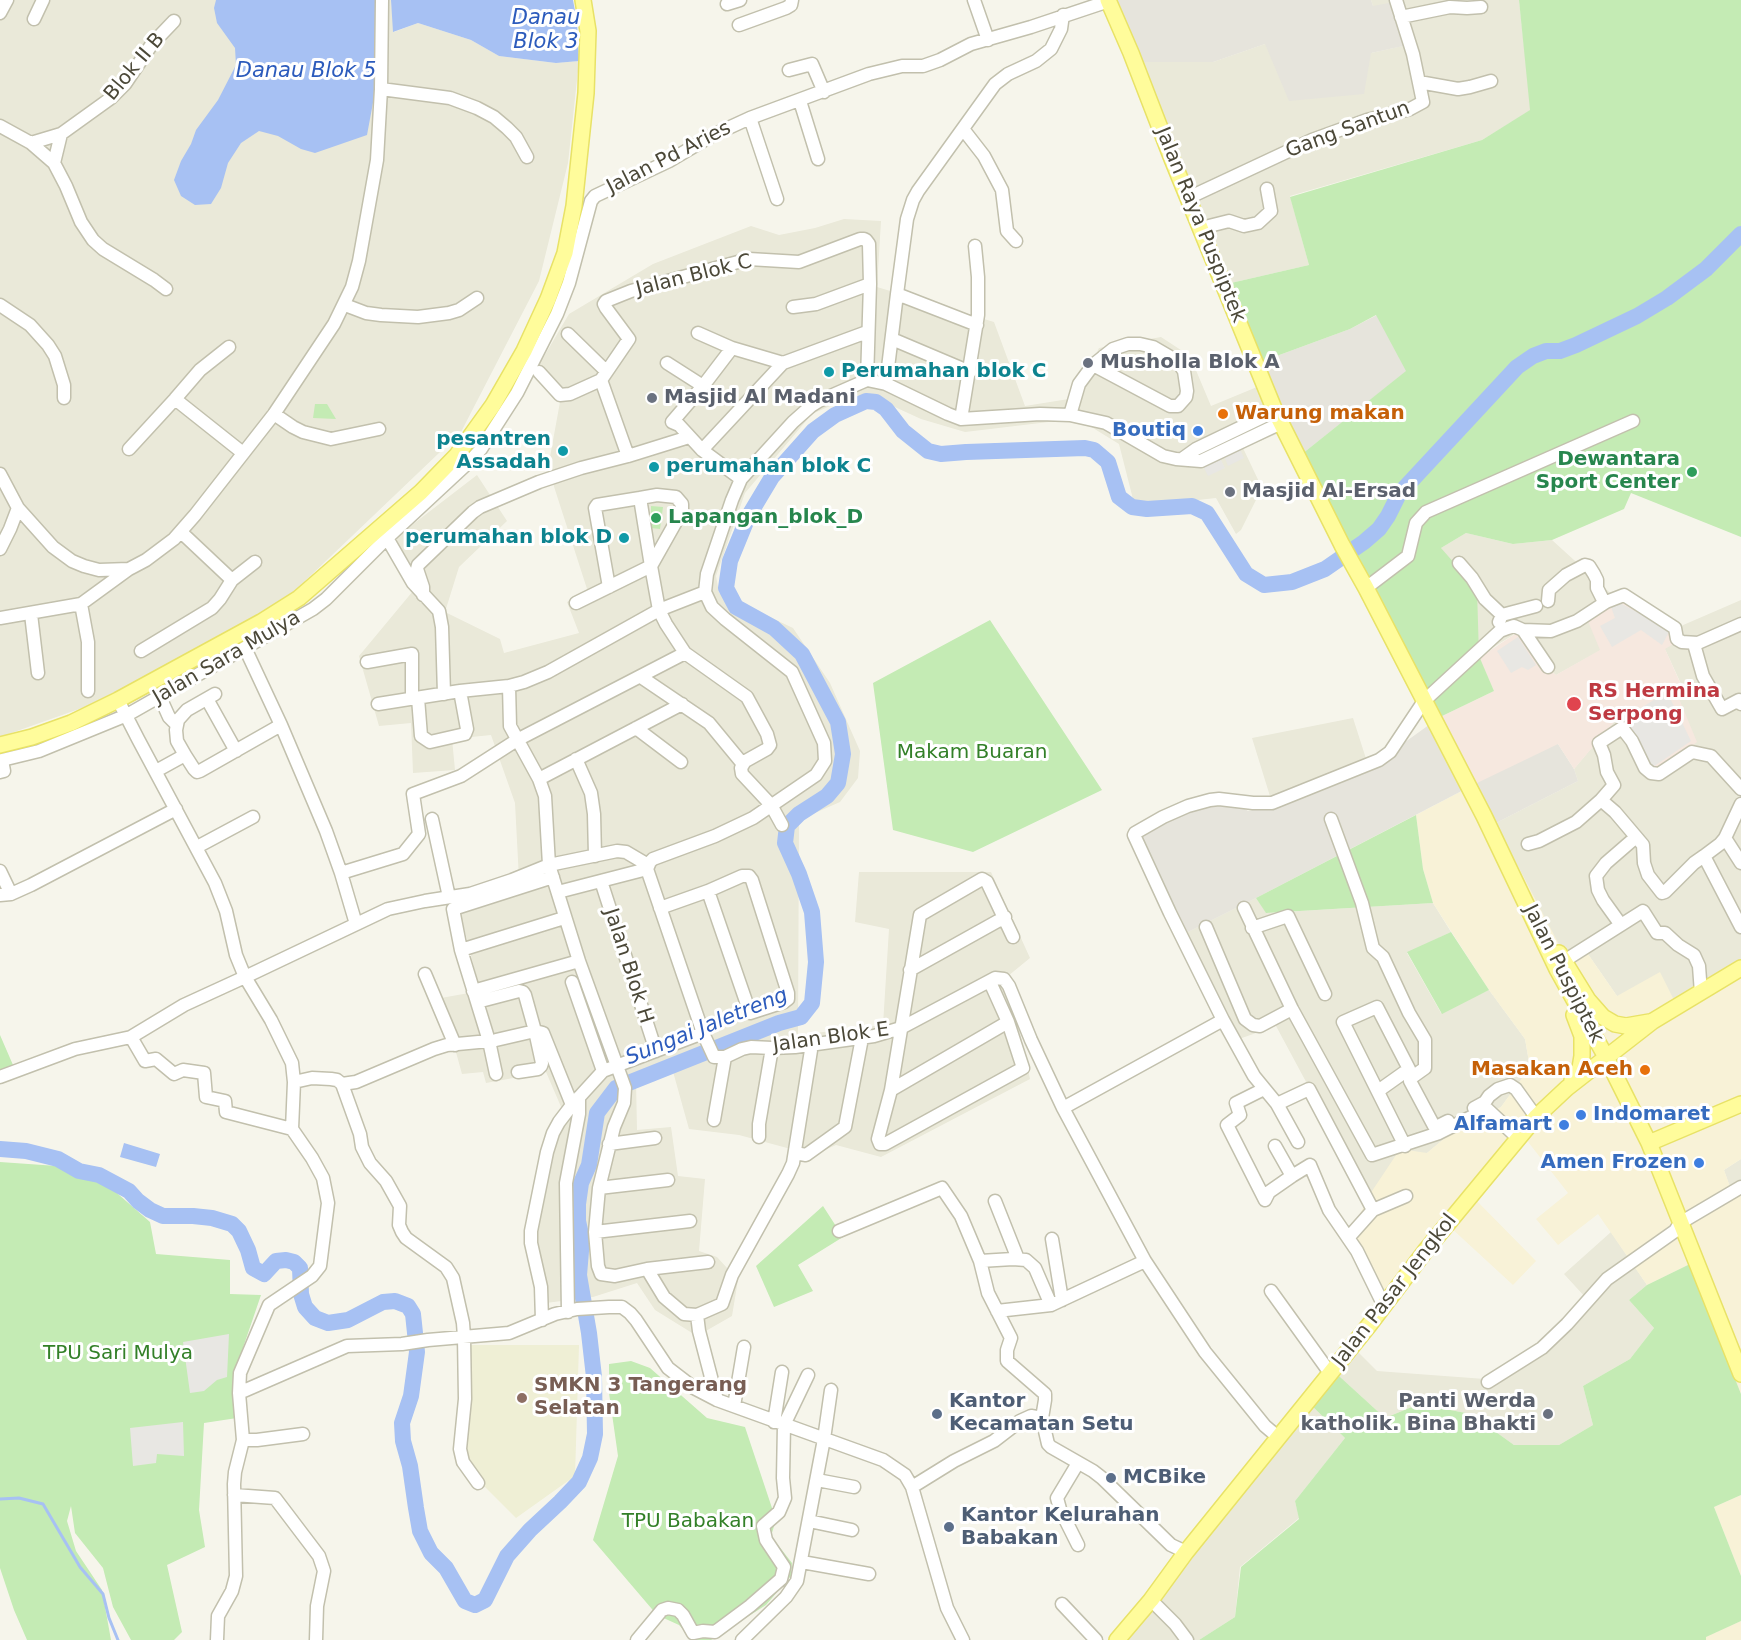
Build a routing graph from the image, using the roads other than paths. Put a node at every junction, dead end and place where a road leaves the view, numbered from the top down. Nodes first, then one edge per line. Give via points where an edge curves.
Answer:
1 (7, 0) edge
2 (43, 0) edge
3 (382, 0) edge
4 (583, 0) edge
5 (740, 0) edge
6 (792, 0) edge
7 (974, 0) edge
8 (1396, 0) edge
9 (1109, 1) edge
10 (727, 4) dead end
11 (1481, 7) dead end
12 (0, 13) edge
13 (1063, 15) junction
14 (1401, 17) junction
15 (34, 18) dead end
16 (174, 21) dead end
17 (740, 25) dead end
18 (988, 40) junction
19 (789, 70) dead end
20 (1491, 81) dead end
21 (1419, 82) junction
22 (381, 89) junction
23 (824, 92) junction
24 (800, 100) junction
25 (750, 118) junction
26 (0, 126) edge
27 (963, 129) junction
28 (61, 134) junction
29 (30, 143) junction
30 (527, 157) dead end
31 (818, 159) dead end
32 (54, 163) junction
33 (1267, 189) dead end
34 (1188, 198) junction
35 (777, 199) dead end
36 (1201, 228) junction
37 (1016, 241) dead end
38 (975, 246) dead end
39 (870, 284) junction
40 (165, 289) dead end
41 (897, 294) junction
42 (477, 298) dead end
43 (0, 305) edge
44 (345, 305) junction
45 (793, 307) dead end
46 (977, 326) junction
47 (867, 332) junction
48 (698, 333) dead end
49 (568, 334) dead end
50 (892, 339) junction
51 (230, 347) dead end
52 (732, 348) junction
53 (667, 363) dead end
54 (783, 363) junction
55 (1092, 365) junction
56 (539, 372) dead end
57 (970, 372) junction
58 (604, 376) junction
59 (867, 380) junction
60 (886, 384) junction
61 (703, 386) junction
62 (63, 398) dead end
63 (176, 399) junction
64 (274, 414) junction
65 (1070, 414) junction
66 (1278, 417) junction
67 (961, 419) junction
68 (1633, 421) dead end
69 (379, 429) dead end
70 (689, 437) junction
71 (129, 449) dead end
72 (702, 450) junction
73 (243, 453) junction
74 (628, 456) junction
75 (0, 474) edge
76 (741, 479) junction
77 (640, 498) junction
78 (18, 508) junction
79 (181, 532) junction
80 (387, 538) junction
81 (0, 549) edge
82 (255, 562) dead end
83 (1459, 563) dead end
84 (651, 566) junction
85 (129, 569) junction
86 (232, 580) junction
87 (1365, 586) junction
88 (609, 587) junction
89 (705, 592) junction
90 (423, 595) junction
91 (326, 599) joint
92 (1548, 601) dead end
93 (1606, 602) junction
94 (576, 603) dead end
95 (81, 604) junction
96 (1536, 606) dead end
97 (659, 610) junction
98 (31, 614) junction
99 (1502, 615) junction
100 (0, 618) edge
101 (1741, 624) edge
102 (1523, 630) junction
103 (1500, 631) junction
104 (1694, 644) junction
105 (245, 648) junction
106 (141, 651) dead end
107 (685, 653) junction
108 (367, 662) dead end
109 (1548, 667) dead end
110 (38, 673) dead end
111 (641, 677) junction
112 (509, 686) junction
113 (88, 691) dead end
114 (460, 691) junction
115 (444, 694) junction
116 (160, 697) junction
117 (415, 698) junction
118 (118, 700) junction
119 (1424, 701) junction
120 (378, 704) dead end
121 (682, 704) junction
122 (1741, 704) edge
123 (127, 715) junction
124 (281, 725) junction
125 (177, 726) junction
126 (636, 728) junction
127 (517, 740) junction
128 (0, 745) edge
129 (236, 751) junction
130 (185, 755) junction
131 (576, 759) junction
132 (681, 762) dead end
133 (744, 763) junction
134 (156, 771) junction
135 (0, 772) edge
136 (539, 779) junction
137 (1741, 789) edge
138 (1601, 800) junction
139 (1741, 804) edge
140 (771, 805) junction
141 (176, 809) junction
142 (253, 818) dead end
143 (432, 819) dead end
144 (1331, 819) dead end
145 (782, 825) dead end
146 (1636, 837) junction
147 (1725, 838) junction
148 (1528, 844) dead end
149 (197, 847) junction
150 (1704, 855) junction
151 (595, 856) junction
152 (1741, 862) edge
153 (647, 867) junction
154 (551, 871) junction
155 (0, 872) edge
156 (342, 873) junction
157 (600, 881) junction
158 (708, 891) junction
159 (558, 892) junction
160 (5, 894) edge
161 (449, 897) junction
162 (660, 908) junction
163 (1244, 908) dead end
164 (1005, 917) junction
165 (564, 918) junction
166 (356, 924) junction
167 (1622, 925) junction
168 (1206, 927) dead end
169 (1741, 927) edge
170 (1252, 928) junction
171 (1013, 938) dead end
172 (461, 950) junction
173 (579, 961) junction
174 (1561, 965) junction
175 (1741, 968) edge
176 (910, 970) junction
177 (425, 974) dead end
178 (245, 977) junction
179 (994, 980) junction
180 (572, 981) dead end
181 (1701, 993) junction
182 (1325, 994) dead end
183 (475, 996) junction
184 (1292, 1009) junction
185 (1224, 1020) junction
186 (1653, 1021) junction
187 (1008, 1022) junction
188 (901, 1028) junction
189 (535, 1031) junction
190 (704, 1036) junction
191 (131, 1037) junction
192 (862, 1038) junction
193 (493, 1041) junction
194 (812, 1044) junction
195 (454, 1045) junction
196 (772, 1048) junction
197 (656, 1051) junction
198 (719, 1057) junction
199 (1606, 1057) junction
200 (618, 1069) junction
201 (603, 1071) junction
202 (518, 1072) dead end
203 (496, 1074) dead end
204 (0, 1077) edge
205 (294, 1082) junction
206 (342, 1084) junction
207 (1567, 1088) junction
208 (1264, 1089) junction
209 (891, 1090) junction
210 (1378, 1091) junction
211 (575, 1101) junction
212 (1277, 1104) junction
213 (1741, 1104) edge
214 (1063, 1108) junction
215 (1536, 1117) junction
216 (714, 1120) dead end
217 (292, 1129) junction
218 (759, 1137) dead end
219 (1517, 1137) junction
220 (655, 1138) dead end
221 (1298, 1142) dead end
222 (1649, 1143) junction
223 (609, 1144) junction
224 (1275, 1146) dead end
225 (1405, 1146) junction
226 (795, 1153) junction
227 (1292, 1176) junction
228 (668, 1179) dead end
229 (1741, 1187) edge
230 (599, 1188) junction
231 (1406, 1196) dead end
232 (995, 1201) dead end
233 (1373, 1210) junction
234 (690, 1221) dead end
235 (1680, 1223) junction
236 (839, 1231) dead end
237 (595, 1232) junction
238 (1052, 1239) dead end
239 (1348, 1239) junction
240 (1018, 1259) junction
241 (980, 1261) junction
242 (708, 1262) dead end
243 (1145, 1262) junction
244 (647, 1269) junction
245 (1271, 1291) dead end
246 (1056, 1303) junction
247 (1384, 1306) junction
248 (573, 1311) junction
249 (997, 1311) junction
250 (697, 1315) junction
251 (542, 1320) junction
252 (464, 1337) junction
253 (744, 1347) dead end
254 (782, 1372) dead end
255 (1330, 1373) junction
256 (1741, 1374) edge
257 (808, 1375) dead end
258 (1488, 1382) dead end
259 (831, 1390) dead end
260 (239, 1393) junction
261 (717, 1400) junction
262 (734, 1406) junction
263 (1042, 1418) junction
264 (779, 1423) junction
265 (303, 1434) dead end
266 (1278, 1437) junction
267 (824, 1438) junction
268 (243, 1440) junction
269 (1078, 1462) junction
270 (817, 1480) junction
271 (478, 1483) dead end
272 (912, 1486) junction
273 (854, 1487) dead end
274 (234, 1495) junction
275 (809, 1521) junction
276 (852, 1530) dead end
277 (1078, 1545) dead end
278 (1186, 1552) junction
279 (802, 1562) junction
280 (869, 1574) dead end
281 (1151, 1600) junction
282 (1062, 1604) dead end
283 (217, 1640) edge
284 (316, 1640) edge
285 (637, 1640) edge
286 (742, 1640) edge
287 (963, 1640) edge
288 (1096, 1640) edge
289 (1117, 1640) edge
290 (1187, 1640) edge

1 - 12 street
2 - 15 street
3 - 22 street
4 - 118 main road via 588,31 586,93 565,253 525,351 493,405 457,455 421,492 300,598
5 - 10 street
6 - 17 street via 786,8
7 - 18 street
8 - 14 street, Gang Santun
9 - 13 street, Jalan Pd Aries
9 - 34 main road, Jalan Raya Puspiptek
11 - 14 street via 1450,7
13 - 18 street, Jalan Pd Aries
13 - 27 street via 1051,49 995,84
14 - 21 street, Gang Santun
16 - 28 street, Blok II B via 111,98
18 - 23 street, Jalan Pd Aries via 923,66 869,74
19 - 23 street via 812,64
20 - 21 street via 1458,89
21 - 34 street, Gang Santun via 1423,101 1418,105 1312,140
22 - 30 street via 444,96 477,108 507,128
22 - 44 street via 371,201
23 - 24 street, Jalan Pd Aries
24 - 25 street, Jalan Pd Aries
24 - 31 street
25 - 35 street
25 - 80 street, Jalan Pd Aries via 593,198 557,314 517,393 481,449
26 - 29 street
27 - 37 street via 984,156 1002,190 1007,231
27 - 41 street via 918,191 910,209
28 - 29 street, Blok II B
28 - 32 street
29 - 32 street
32 - 40 street via 93,240
33 - 36 street via 1271,211 1258,223 1244,226 1229,221
34 - 36 main road, Jalan Raya Puspiptek
36 - 66 main road, Jalan Raya Puspiptek
38 - 46 street
39 - 45 street via 816,304
39 - 47 street, Jalan Blok C
39 - 58 street, Jalan Blok C via 869,244 860,239 799,262 749,258 641,288 604,304 628,338
41 - 46 street
41 - 50 street
42 - 44 street via 459,310 418,317 366,313
43 - 62 street via 30,325 48,345 64,385
44 - 64 street
46 - 57 street
47 - 54 street
47 - 59 street, Jalan Blok C
48 - 52 street
49 - 58 street
50 - 57 street
50 - 60 street
51 - 63 street via 200,370
52 - 54 street
52 - 61 street
53 - 61 street
54 - 72 street
55 - 55 street via 1170,406 1178,406 1186,397 1181,366 1153,347 1123,345
55 - 65 street via 1079,384
56 - 58 street via 560,395 570,394
57 - 67 street
58 - 74 street
59 - 60 street
59 - 76 street via 811,406
60 - 67 street
61 - 70 street via 672,422
63 - 71 street
63 - 73 street
64 - 69 street via 303,432 331,439
64 - 73 street
65 - 66 street via 1106,423 1163,456 1182,459 1199,455
65 - 67 street
66 - 87 main road, Jalan Raya Puspiptek
68 - 87 street via 1426,512 1416,522 1408,556
70 - 72 street
70 - 74 street
72 - 76 street
73 - 79 street
74 - 90 street via 539,482 472,512 418,565
75 - 78 street
76 - 89 street via 707,574
77 - 84 street
77 - 84 street via 672,496 682,504 682,511
77 - 88 street via 595,508
78 - 81 street
78 - 85 street via 47,541 72,561 99,570
79 - 85 street via 164,548
79 - 86 street
80 - 90 street
80 - 91 street, Jalan Pd Aries
82 - 86 street
83 - 99 street
84 - 88 street
84 - 97 street
85 - 95 street
86 - 106 street via 212,608
87 - 119 main road, Jalan Puspiptek
88 - 94 street
89 - 97 street
89 - 140 street, Jalan Blok H via 724,620 792,672 825,747 820,771
90 - 115 street via 436,606 442,621
91 - 105 street, Jalan Sara Mulya
92 - 93 street via 1549,590 1585,565 1594,574
93 - 102 street via 1577,621 1551,631
93 - 104 street via 1624,595 1675,628 1677,639
95 - 98 street
95 - 113 street
96 - 99 street
97 - 107 street
97 - 112 street via 548,672
98 - 100 street
98 - 110 street
99 - 103 street via 1497,626
101 - 104 street
102 - 103 street via 1514,626
102 - 109 street
103 - 119 street
104 - 122 street via 1703,676 1722,709 1739,700
105 - 116 street, Jalan Sara Mulya
105 - 124 street
107 - 111 street
107 - 133 street via 747,697 770,745
108 - 117 street via 412,654
111 - 121 street
111 - 127 street
112 - 114 street
112 - 127 street via 510,726
114 - 115 street
114 - 117 street via 465,734 430,742 422,736
115 - 117 street
116 - 123 street, Jalan Sara Mulya
116 - 125 street
117 - 120 street
118 - 123 street
118 - 128 main road via 71,723
119 - 174 main road, Jalan Puspiptek
119 - 185 street via 1390,752 1380,760 1272,803 1210,800 1163,817 1135,833
121 - 126 street
121 - 133 street via 710,723
123 - 134 street
123 - 135 street, Jalan Sara Mulya via 39,752 2,760 4,771
124 - 129 street
124 - 156 street
125 - 129 street via 187,710 211,696
125 - 130 street via 177,741
126 - 131 street
126 - 132 street
127 - 136 street
127 - 156 street via 461,776 413,794 419,834 403,854
129 - 130 street via 200,771 194,769
130 - 134 street
131 - 136 street
131 - 151 street via 591,793
133 - 140 street via 742,774
134 - 141 street
136 - 154 street via 546,804
137 - 138 street via 1711,756 1692,752 1659,774 1652,773 1645,768 1622,728 1599,743 1614,785
138 - 146 street
138 - 148 street via 1570,826
139 - 147 street
140 - 145 street
140 - 153 street, Jalan Blok H via 744,823 653,859
141 - 149 street
141 - 160 street via 41,880
142 - 149 street
143 - 161 street
144 - 215 street via 1362,903 1373,948 1383,957 1425,1040 1425,1068 1410,1081 1432,1124 1438,1126 1510,1085
146 - 150 street via 1643,845 1648,875 1662,893
146 - 167 street via 1596,876 1603,900
147 - 150 street
147 - 152 street
149 - 178 street via 221,896
150 - 169 street
151 - 153 street via 626,852
151 - 154 street
153 - 157 street, Jalan Blok H
153 - 162 street
154 - 159 street
154 - 161 street
154 - 172 street via 455,907
155 - 160 street
156 - 166 street
157 - 159 street, Jalan Blok H
157 - 197 street, Jalan Blok H
158 - 158 street, Jalan Blok E via 750,1013 784,1002 789,993 752,880 742,876
158 - 162 street, Jalan Blok E
159 - 165 street
161 - 166 street via 388,909
162 - 190 street
163 - 170 street
164 - 171 street
164 - 176 street
164 - 176 street via 987,882 979,879 920,915
165 - 172 street
165 - 173 street
166 - 178 street
167 - 174 street
167 - 181 street via 1643,911 1657,933 1665,933 1694,955
168 - 184 street via 1248,1022 1260,1026
170 - 182 street via 1288,916
170 - 184 street
172 - 183 street
173 - 183 street
173 - 200 street
174 - 186 main road via 1603,1017 1626,1026
174 - 199 main road, Jalan Puspiptek
174 - 207 main road via 1582,1036 1580,1068
175 - 181 main road
176 - 188 street
177 - 195 street
178 - 191 street via 184,1005
178 - 205 street via 292,1063
179 - 187 street
179 - 188 street, Jalan Blok E
179 - 214 street via 1004,980 1009,986
180 - 201 street
181 - 186 main road
183 - 189 street via 523,992
183 - 193 street
184 - 225 street via 1372,1155
185 - 208 street
185 - 214 street
186 - 199 main road
187 - 209 street
187 - 209 street via 1021,1069 880,1144
188 - 192 street, Jalan Blok E
188 - 209 street
189 - 193 street
189 - 202 street via 542,1065
189 - 211 street via 543,1033
190 - 197 street
190 - 198 street
191 - 204 street via 75,1049
191 - 217 street via 145,1061 156,1059 174,1074 183,1070 204,1073 206,1097 225,1101 226,1112
192 - 194 street, Jalan Blok E
192 - 226 street via 845,1127 806,1155
193 - 195 street
193 - 203 street
194 - 196 street, Jalan Blok E
194 - 226 street
195 - 206 street
196 - 198 street, Jalan Blok E via 746,1048
196 - 218 street
197 - 200 street
198 - 216 street
199 - 207 main road
199 - 222 main road, Jalan Puspiptek
200 - 201 street
200 - 223 street via 625,1088 624,1103
201 - 211 street
205 - 206 street via 331,1078
205 - 217 street
206 - 252 street via 362,1147 400,1206 402,1232 453,1278
207 - 215 main road, Jalan Pasar Jengkol
208 - 212 street
208 - 227 street via 1236,1103 1240,1115 1227,1125 1265,1200 1269,1192
210 - 210 street via 1343,1022 1377,1007 1409,1069
210 - 225 street
211 - 248 street via 579,1114 566,1184
211 - 251 street via 553,1133 531,1231
212 - 221 street
212 - 233 street via 1309,1089
213 - 222 main road
214 - 243 street
215 - 219 main road, Jalan Pasar Jengkol
217 - 260 street via 323,1178 328,1203 320,1266 312,1276 269,1305 240,1373
219 - 225 street via 1487,1109
219 - 247 main road, Jalan Pasar Jengkol
220 - 223 street
222 - 235 main road, Jalan Puspiptek
223 - 230 street
224 - 227 street
226 - 250 street via 788,1174 732,1275 722,1304
227 - 239 street via 1310,1165 1329,1210
228 - 230 street
229 - 235 street
230 - 237 street
231 - 233 street
232 - 240 street
233 - 239 street
234 - 237 street
235 - 256 main road, Jalan Puspiptek
235 - 258 street via 1675,1231 1607,1279 1542,1348
236 - 241 street via 942,1188 961,1216
237 - 244 street via 601,1274 615,1276
238 - 246 street
239 - 247 street
240 - 241 street
240 - 246 street via 1035,1268
241 - 249 street
242 - 244 street
243 - 246 street
243 - 266 street via 1191,1333
244 - 250 street via 672,1305 684,1314
245 - 255 street
246 - 249 street
247 - 255 main road, Jalan Pasar Jengkol
248 - 251 street
248 - 261 street via 622,1307 668,1368
249 - 263 street via 1011,1338 1007,1361 1045,1394
250 - 261 street
251 - 252 street via 509,1333
252 - 260 street via 347,1346
252 - 271 street via 465,1399 460,1449 463,1462
253 - 262 street
254 - 264 street
255 - 266 main road, Jalan Pasar Jengkol
257 - 264 street
259 - 267 street
260 - 268 street
261 - 262 street
262 - 264 street
263 - 269 street via 1048,1444
263 - 272 street via 1031,1416 1020,1421 994,1441
264 - 267 street
264 - 285 street via 785,1498 779,1512 763,1526 766,1540 783,1567 781,1579 715,1632 693,1633 678,1610 668,1608
265 - 268 street
266 - 278 main road, Jalan Pasar Jengkol
267 - 270 street
267 - 272 street via 896,1468
268 - 274 street
269 - 277 street via 1057,1498
269 - 278 street via 1102,1478 1171,1545
270 - 273 street
270 - 275 street
272 - 287 street via 947,1608
274 - 283 street via 235,1584 218,1616
274 - 284 street via 275,1498 319,1556 324,1571
275 - 276 street
275 - 279 street
278 - 281 main road, Jalan Pasar Jengkol
279 - 280 street
279 - 286 street via 797,1581 786,1597
281 - 289 main road, Jalan Pasar Jengkol
281 - 290 street
282 - 288 street

